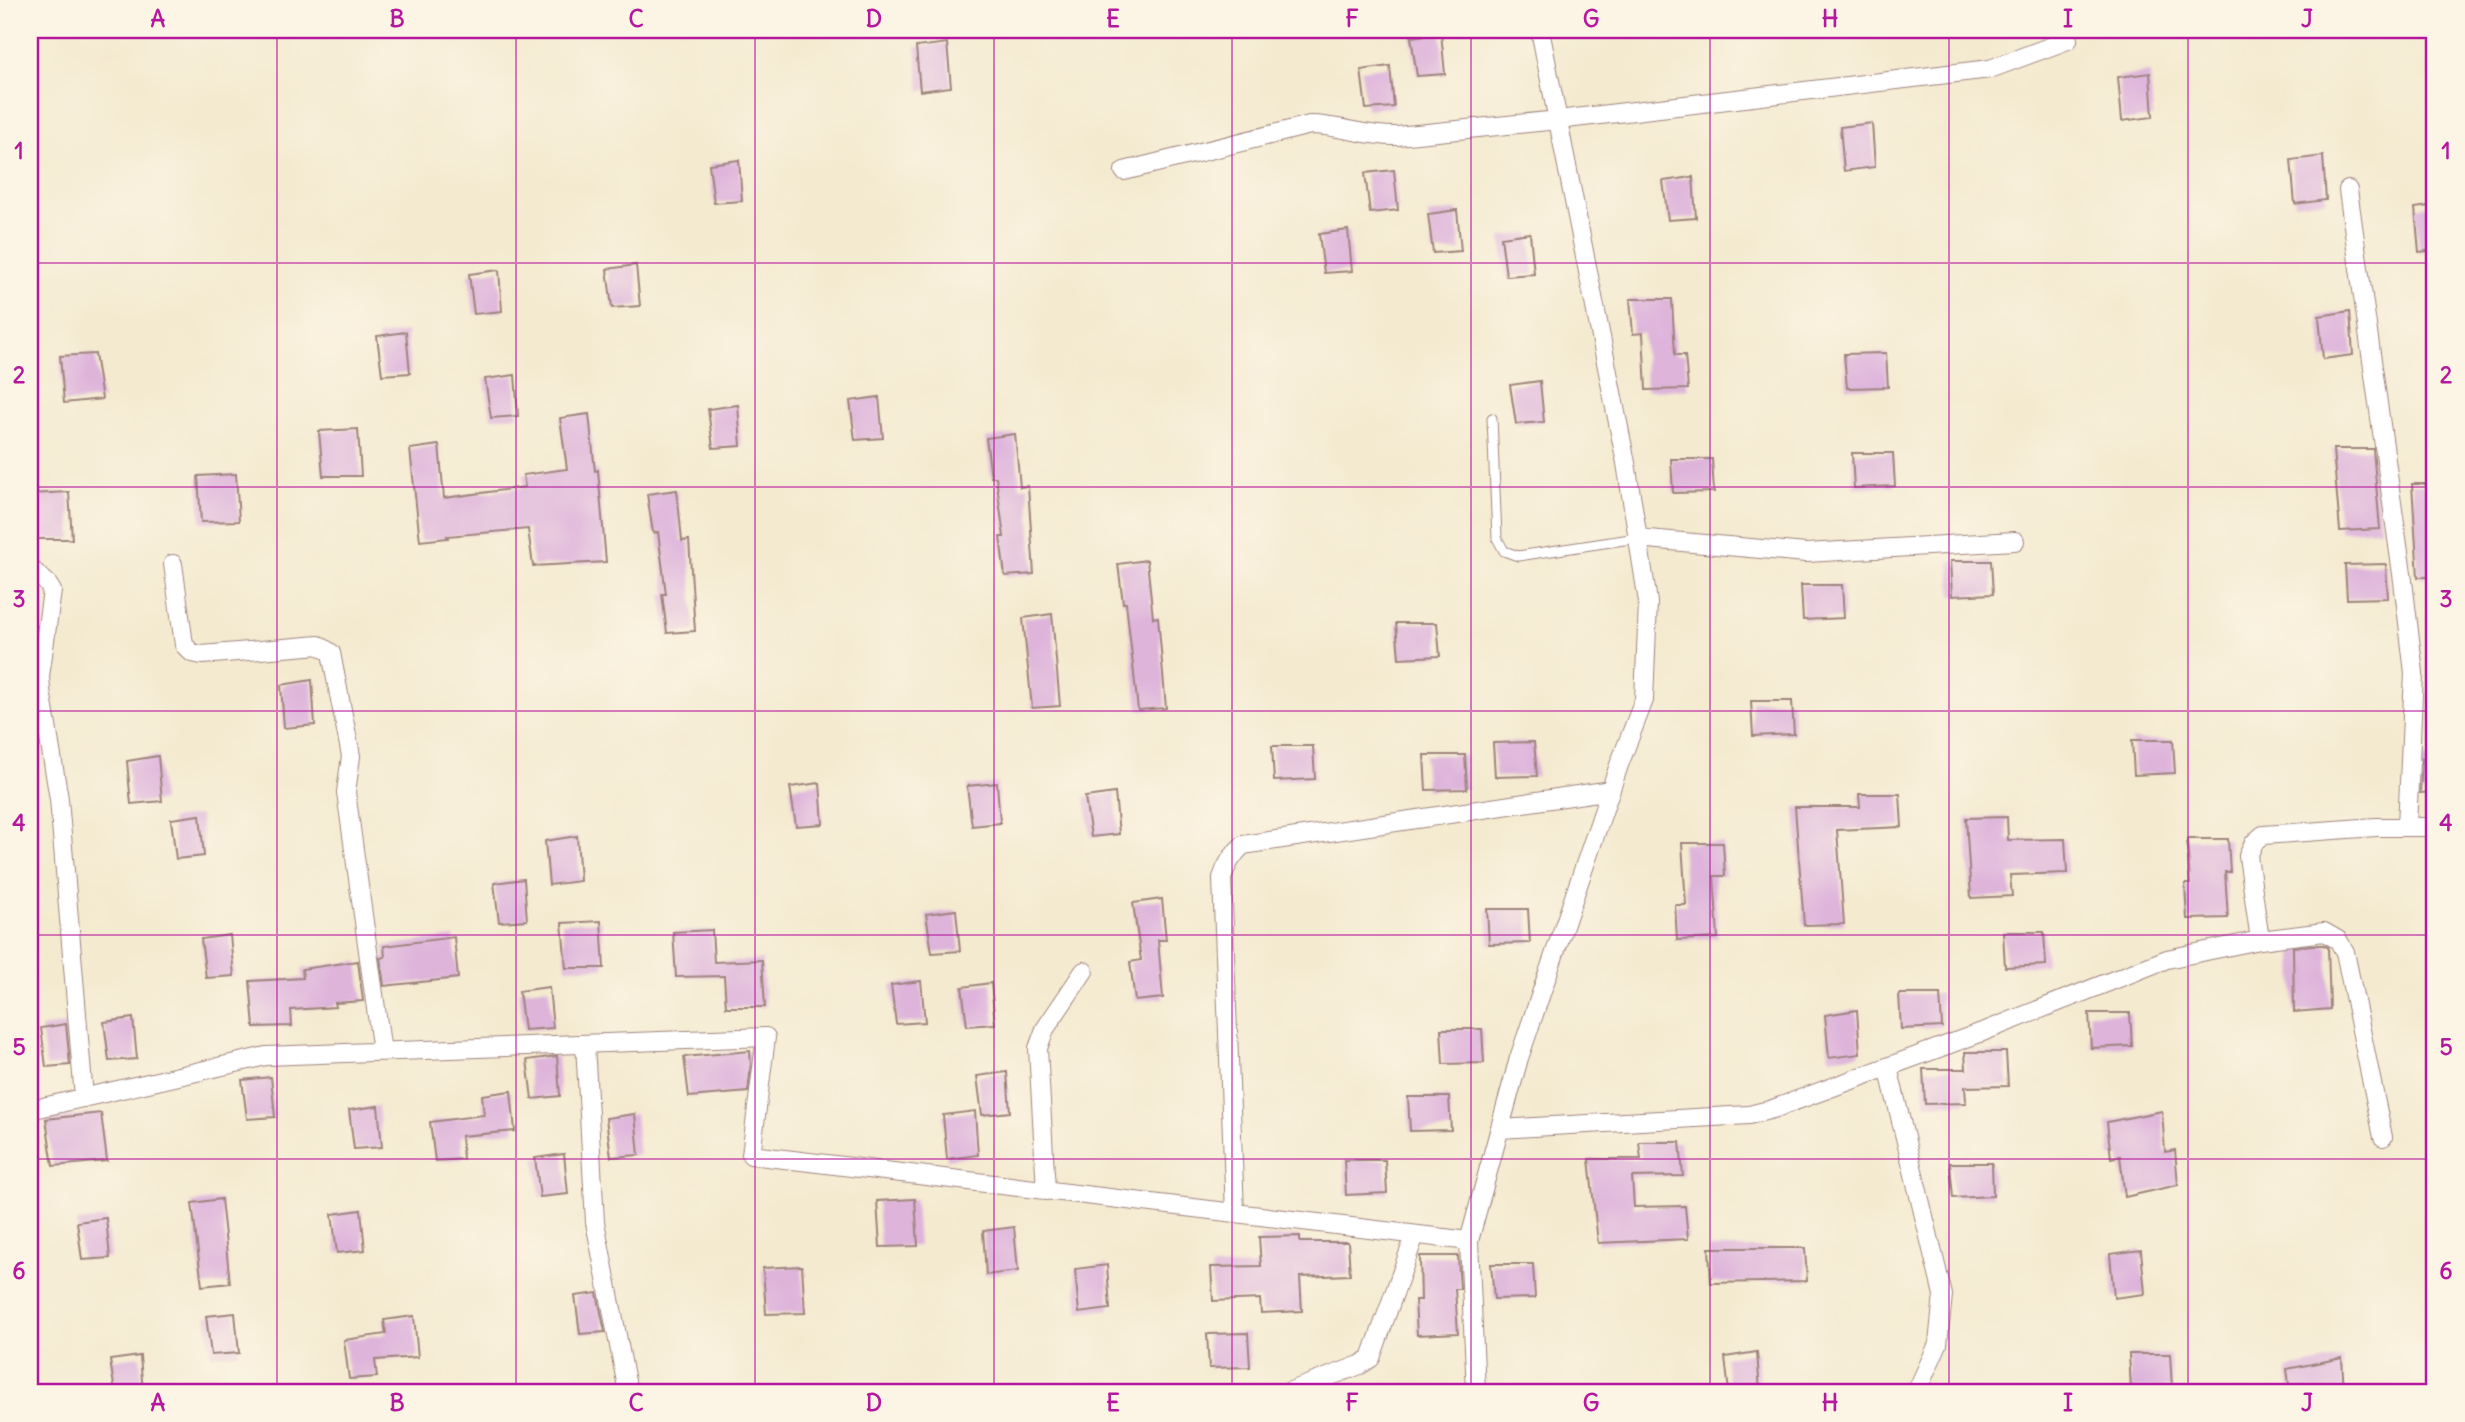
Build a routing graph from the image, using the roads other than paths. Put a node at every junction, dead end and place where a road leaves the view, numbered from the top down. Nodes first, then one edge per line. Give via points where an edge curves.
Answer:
1 (1540, 30) edge
2 (2068, 40) dead end
3 (1558, 120) junction
4 (1124, 171) dead end
5 (2348, 190) dead end
6 (1492, 418) dead end
7 (1637, 538) junction
8 (2015, 541) dead end
9 (173, 564) dead end
10 (30, 568) edge
11 (1611, 790) junction
12 (2407, 827) junction
13 (2435, 827) edge
14 (2260, 940) junction
15 (1084, 971) dead end
16 (585, 1044) junction
17 (382, 1052) junction
18 (1888, 1067) junction
19 (84, 1098) junction
20 (30, 1110) edge
21 (1500, 1129) junction
22 (2383, 1137) dead end
23 (1046, 1191) junction
24 (1235, 1213) junction
25 (1415, 1235) junction
26 (1469, 1241) junction
27 (628, 1392) edge
28 (1288, 1392) edge
29 (1476, 1392) edge
30 (1914, 1392) edge

1 - 3 street
2 - 3 street via 1990,69
3 - 4 street via 1397,136 1310,125
3 - 7 street
5 - 12 street via 2414,673
6 - 7 lane via 1497,538 1504,551 1518,555
7 - 8 street via 1806,553
7 - 11 street via 1648,602 1644,700
9 - 17 street via 184,645 192,653 319,645 331,653 351,757 346,792
10 - 19 street via 52,591 40,676 59,799
11 - 21 street via 1519,1058
11 - 24 street via 1243,845 1234,853 1222,878
12 - 13 street
12 - 14 street via 2263,835 2248,856
14 - 18 street via 2167,958
14 - 22 street via 2324,932 2345,952
15 - 23 street via 1045,1029 1038,1048
16 - 17 street
16 - 23 street via 766,1037 751,1155
16 - 27 street via 595,1222
17 - 19 street via 267,1056
18 - 21 street via 1749,1115
18 - 30 street via 1943,1295 1938,1343
19 - 20 street
21 - 26 street
23 - 24 street
24 - 25 street
25 - 26 street
25 - 28 street via 1371,1358
26 - 29 street

